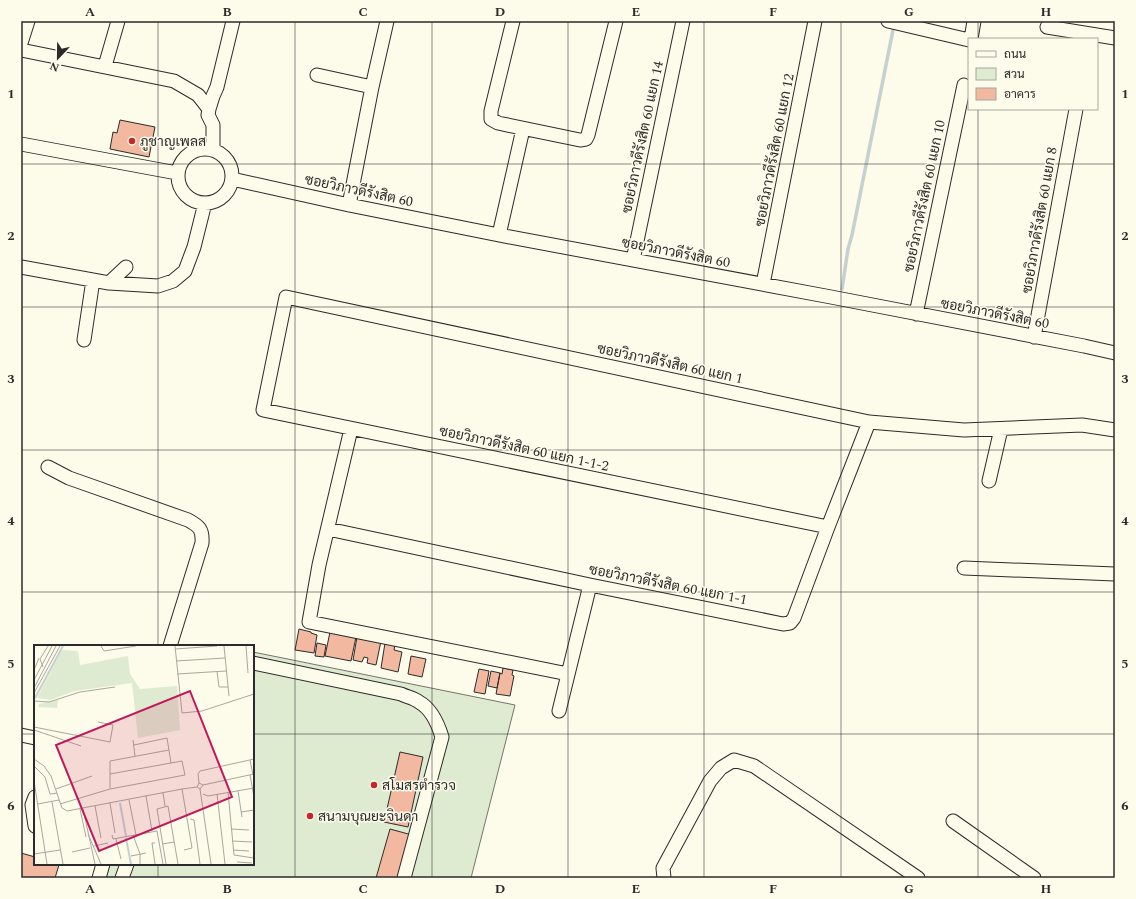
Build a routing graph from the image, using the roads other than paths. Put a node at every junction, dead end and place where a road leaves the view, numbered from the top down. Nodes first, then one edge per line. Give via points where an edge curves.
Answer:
1 (28, 21) edge
2 (118, 21) edge
3 (233, 21) edge
4 (387, 21) edge
5 (513, 21) edge
6 (616, 21) edge
7 (683, 21) edge
8 (815, 21) edge
9 (888, 21) edge
10 (974, 21) edge
11 (1047, 27) dead end
12 (970, 38) edge
13 (1115, 38) edge
14 (968, 40) edge
15 (21, 43) edge
16 (21, 50) edge
17 (105, 66) junction
18 (317, 75) dead end
19 (964, 85) dead end
20 (372, 87) junction
21 (209, 109) junction
22 (1076, 110) edge
23 (523, 129) junction
24 (21, 144) edge
25 (213, 149) junction
26 (177, 173) junction
27 (232, 179) junction
28 (205, 203) junction
29 (349, 205) junction
30 (499, 235) junction
31 (633, 260) junction
32 (21, 266) edge
33 (126, 267) dead end
34 (93, 280) junction
35 (109, 283) junction
36 (763, 284) junction
37 (916, 314) junction
38 (1034, 336) junction
39 (84, 340) dead end
40 (1115, 353) edge
41 (273, 361) joint
42 (869, 422) junction
43 (351, 429) junction
44 (1001, 429) junction
45 (1115, 430) edge
46 (48, 467) dead end
47 (989, 482) dead end
48 (828, 527) junction
49 (328, 529) junction
50 (964, 568) dead end
51 (1115, 574) edge
52 (590, 585) junction
53 (171, 645) edge
54 (254, 663) edge
55 (568, 674) junction
56 (559, 711) dead end
57 (21, 735) edge
58 (34, 738) edge
59 (34, 800) edge
60 (34, 819) edge
61 (953, 821) dead end
62 (104, 865) edge
63 (99, 878) edge
64 (404, 878) edge
65 (664, 878) edge
66 (918, 878) edge
67 (1034, 878) edge

1 - 15 street
2 - 17 street
3 - 21 street
4 - 20 street
5 - 23 street via 491,119 498,124
6 - 23 street via 586,138 580,140
7 - 31 street, ซอยวิภาวดีรังสิต 60 แยก 14
8 - 36 street, ซอยวิภาวดีรังสิต 60 แยก 12
9 - 14 street
10 - 12 street
11 - 13 street
16 - 17 street
17 - 21 street via 174,81 198,95
18 - 20 street
19 - 37 street, ซอยวิภาวดีรังสิต 60 แยก 10
20 - 29 street
21 - 25 street via 208,115 213,125
22 - 38 street, ซอยวิภาวดีรังสิต 60 แยก 8
23 - 30 street
24 - 26 street
25 - 26 street via 197,149 190,152 183,158
25 - 27 street via 228,161 232,169
26 - 28 street via 178,182 188,197 196,202
27 - 28 street via 226,193 213,202
27 - 29 street, ซอยวิภาวดีรังสิต 60
28 - 35 street via 194,247 184,271 173,281 158,286
29 - 30 street, ซอยวิภาวดีรังสิต 60
30 - 31 street, ซอยวิภาวดีรังสิต 60
31 - 36 street, ซอยวิภาวดีรังสิต 60
32 - 34 street
33 - 35 street
34 - 35 street
34 - 39 street
36 - 37 street, ซอยวิภาวดีรังสิต 60
37 - 38 street, ซอยวิภาวดีรังสิต 60
38 - 40 street, ซอยวิภาวดีรังสิต 60
41 - 42 street, ซอยวิภาวดีรังสิต 60 แยก 1 via 286,298
41 - 43 street, ซอยวิภาวดีรังสิต 60 แยก 1-1-2 via 263,410
42 - 44 street, ซอยวิภาวดีรังสิต 60 แยก 1 via 964,430
42 - 48 street, ซอยวิภาวดีรังสิต 60 แยก 1-1
43 - 48 street, ซอยวิภาวดีรังสิต 60 แยก 1-1-2
43 - 49 street
44 - 45 street, ซอยวิภาวดีรังสิต 60 แยก 1 via 1082,425
44 - 47 street
46 - 53 street via 69,478 188,520 198,526 202,542
48 - 52 street, ซอยวิภาวดีรังสิต 60 แยก 1-1 via 790,624
49 - 52 street, ซอยวิภาวดีรังสิต 60 แยก 1-1
49 - 55 street via 309,622
50 - 51 street
52 - 55 street
54 - 64 street via 401,694 430,710 439,726 441,746
55 - 56 street
57 - 58 street
59 - 60 street
61 - 67 street
62 - 63 street
65 - 66 street via 663,868 710,781 720,768 734,760 754,766

